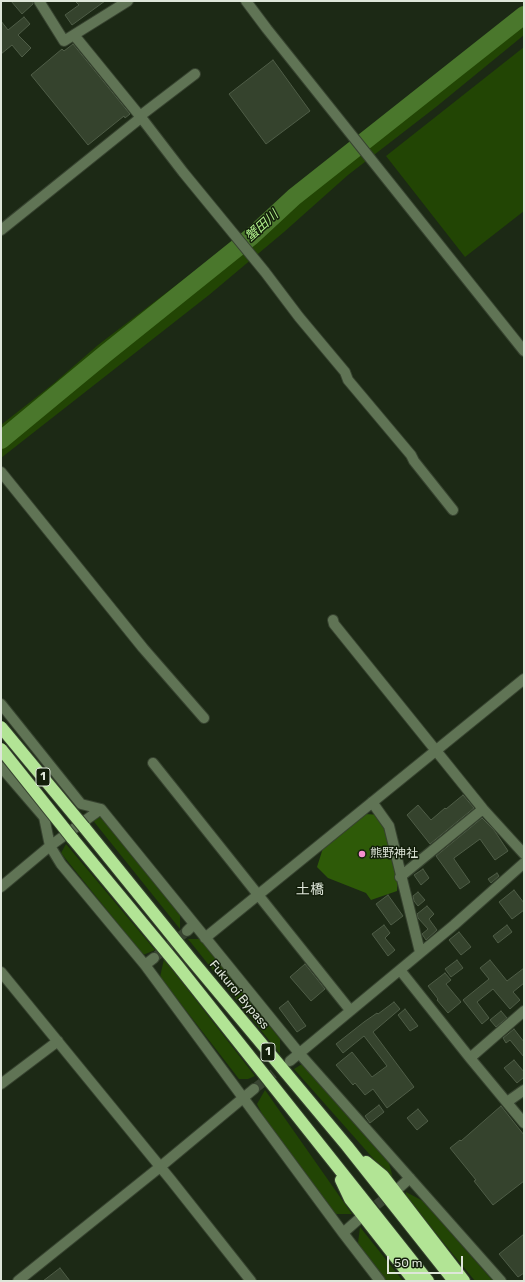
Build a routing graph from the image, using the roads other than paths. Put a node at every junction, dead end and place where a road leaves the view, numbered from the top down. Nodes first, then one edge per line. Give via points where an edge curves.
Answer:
1 (39, 1) edge
2 (128, 1) edge
3 (246, 1) edge
4 (74, 35) junction
5 (195, 74) dead end
6 (140, 116) junction
7 (1, 230) edge
8 (524, 351) edge
9 (1, 472) edge
10 (453, 510) dead end
11 (333, 620) dead end
12 (524, 679) edge
13 (1, 704) edge
14 (204, 718) dead end
15 (1, 727) edge
16 (1, 749) edge
17 (436, 750) junction
18 (153, 763) dead end
19 (1, 767) edge
20 (372, 802) junction
21 (101, 809) junction
22 (483, 809) junction
23 (50, 846) junction
24 (524, 854) edge
25 (524, 864) edge
26 (400, 877) junction
27 (1, 887) edge
28 (258, 894) junction
29 (205, 938) junction
30 (420, 952) junction
31 (154, 958) tunnel mouth
32 (145, 965) junction
33 (400, 970) junction
34 (1, 972) edge
35 (350, 1010) junction
36 (524, 1011) edge
37 (58, 1041) junction
38 (299, 1053) junction
39 (470, 1058) junction
40 (290, 1061) tunnel mouth
41 (1, 1084) edge
42 (254, 1089) tunnel mouth
43 (524, 1090) edge
44 (244, 1098) junction
45 (507, 1102) junction
46 (524, 1123) edge
47 (330, 1159) junction
48 (160, 1167) junction
49 (410, 1178) junction
50 (400, 1187) tunnel mouth
51 (360, 1218) tunnel mouth
52 (343, 1233) junction
53 (457, 1279) edge
54 (18, 1281) edge
55 (251, 1281) edge
56 (380, 1281) edge
57 (414, 1281) edge
58 (428, 1281) edge
59 (501, 1281) edge

1 - 4 street via 64,41
2 - 4 street
3 - 8 street
4 - 6 street
5 - 6 street
6 - 7 street
6 - 10 street
9 - 14 street via 143,648
11 - 17 street
12 - 17 street
13 - 21 street via 81,804
15 - 53 highway, Fukuroi Bypass / 1, bridge
16 - 47 highway, 1, bridge via 178,966
17 - 20 street
17 - 22 street
18 - 28 street
19 - 23 street via 44,817
20 - 26 street via 388,826
20 - 28 street
21 - 23 street
21 - 29 street via 190,928
22 - 24 street
22 - 26 street
23 - 27 street
23 - 32 street via 61,864
25 - 30 street
26 - 30 street
28 - 29 street
28 - 35 street
29 - 38 street
30 - 33 street
31 - 32 street
32 - 44 street
33 - 35 street
33 - 39 street
34 - 37 street
35 - 38 street
36 - 39 street
37 - 41 street
37 - 48 street
38 - 40 street
38 - 49 street
39 - 45 street
42 - 44 street
43 - 45 street
44 - 48 street
44 - 52 street
45 - 46 street
47 - 57 highway via 350,1199
47 - 58 highway, 1
48 - 54 street
48 - 55 street
49 - 50 street
49 - 59 street
51 - 52 street
52 - 56 street

